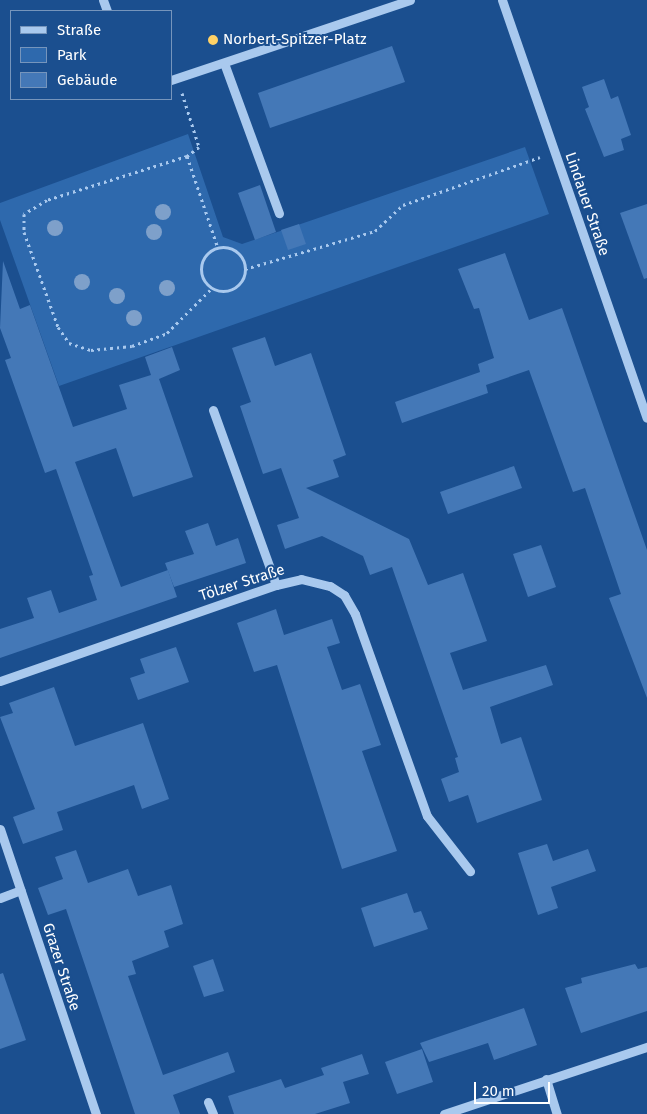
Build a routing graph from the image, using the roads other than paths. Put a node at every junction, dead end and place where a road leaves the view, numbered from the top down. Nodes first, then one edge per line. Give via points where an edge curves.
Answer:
1 (410, 0) edge
2 (502, 0) edge
3 (224, 63) junction
4 (174, 79) edge
5 (279, 213) dead end
6 (213, 410) dead end
7 (647, 418) edge
8 (276, 584) junction
9 (0, 681) edge
10 (0, 829) edge
11 (470, 871) dead end
12 (22, 890) junction
13 (0, 898) edge
14 (647, 1047) edge
15 (546, 1079) junction
16 (208, 1102) dead end
17 (96, 1114) edge
18 (213, 1114) edge
19 (444, 1114) edge
20 (557, 1114) edge

1 - 3 street
2 - 7 street, Lindauer Straße
3 - 4 street
3 - 5 street
6 - 8 street
8 - 9 street, Tölzer Straße
8 - 11 street, Tölzer Straße via 316,581 344,594 355,614 427,816
10 - 12 street, Grazer Straße
12 - 13 street
12 - 17 street, Grazer Straße
14 - 15 street
15 - 19 street
15 - 20 street
16 - 18 street

